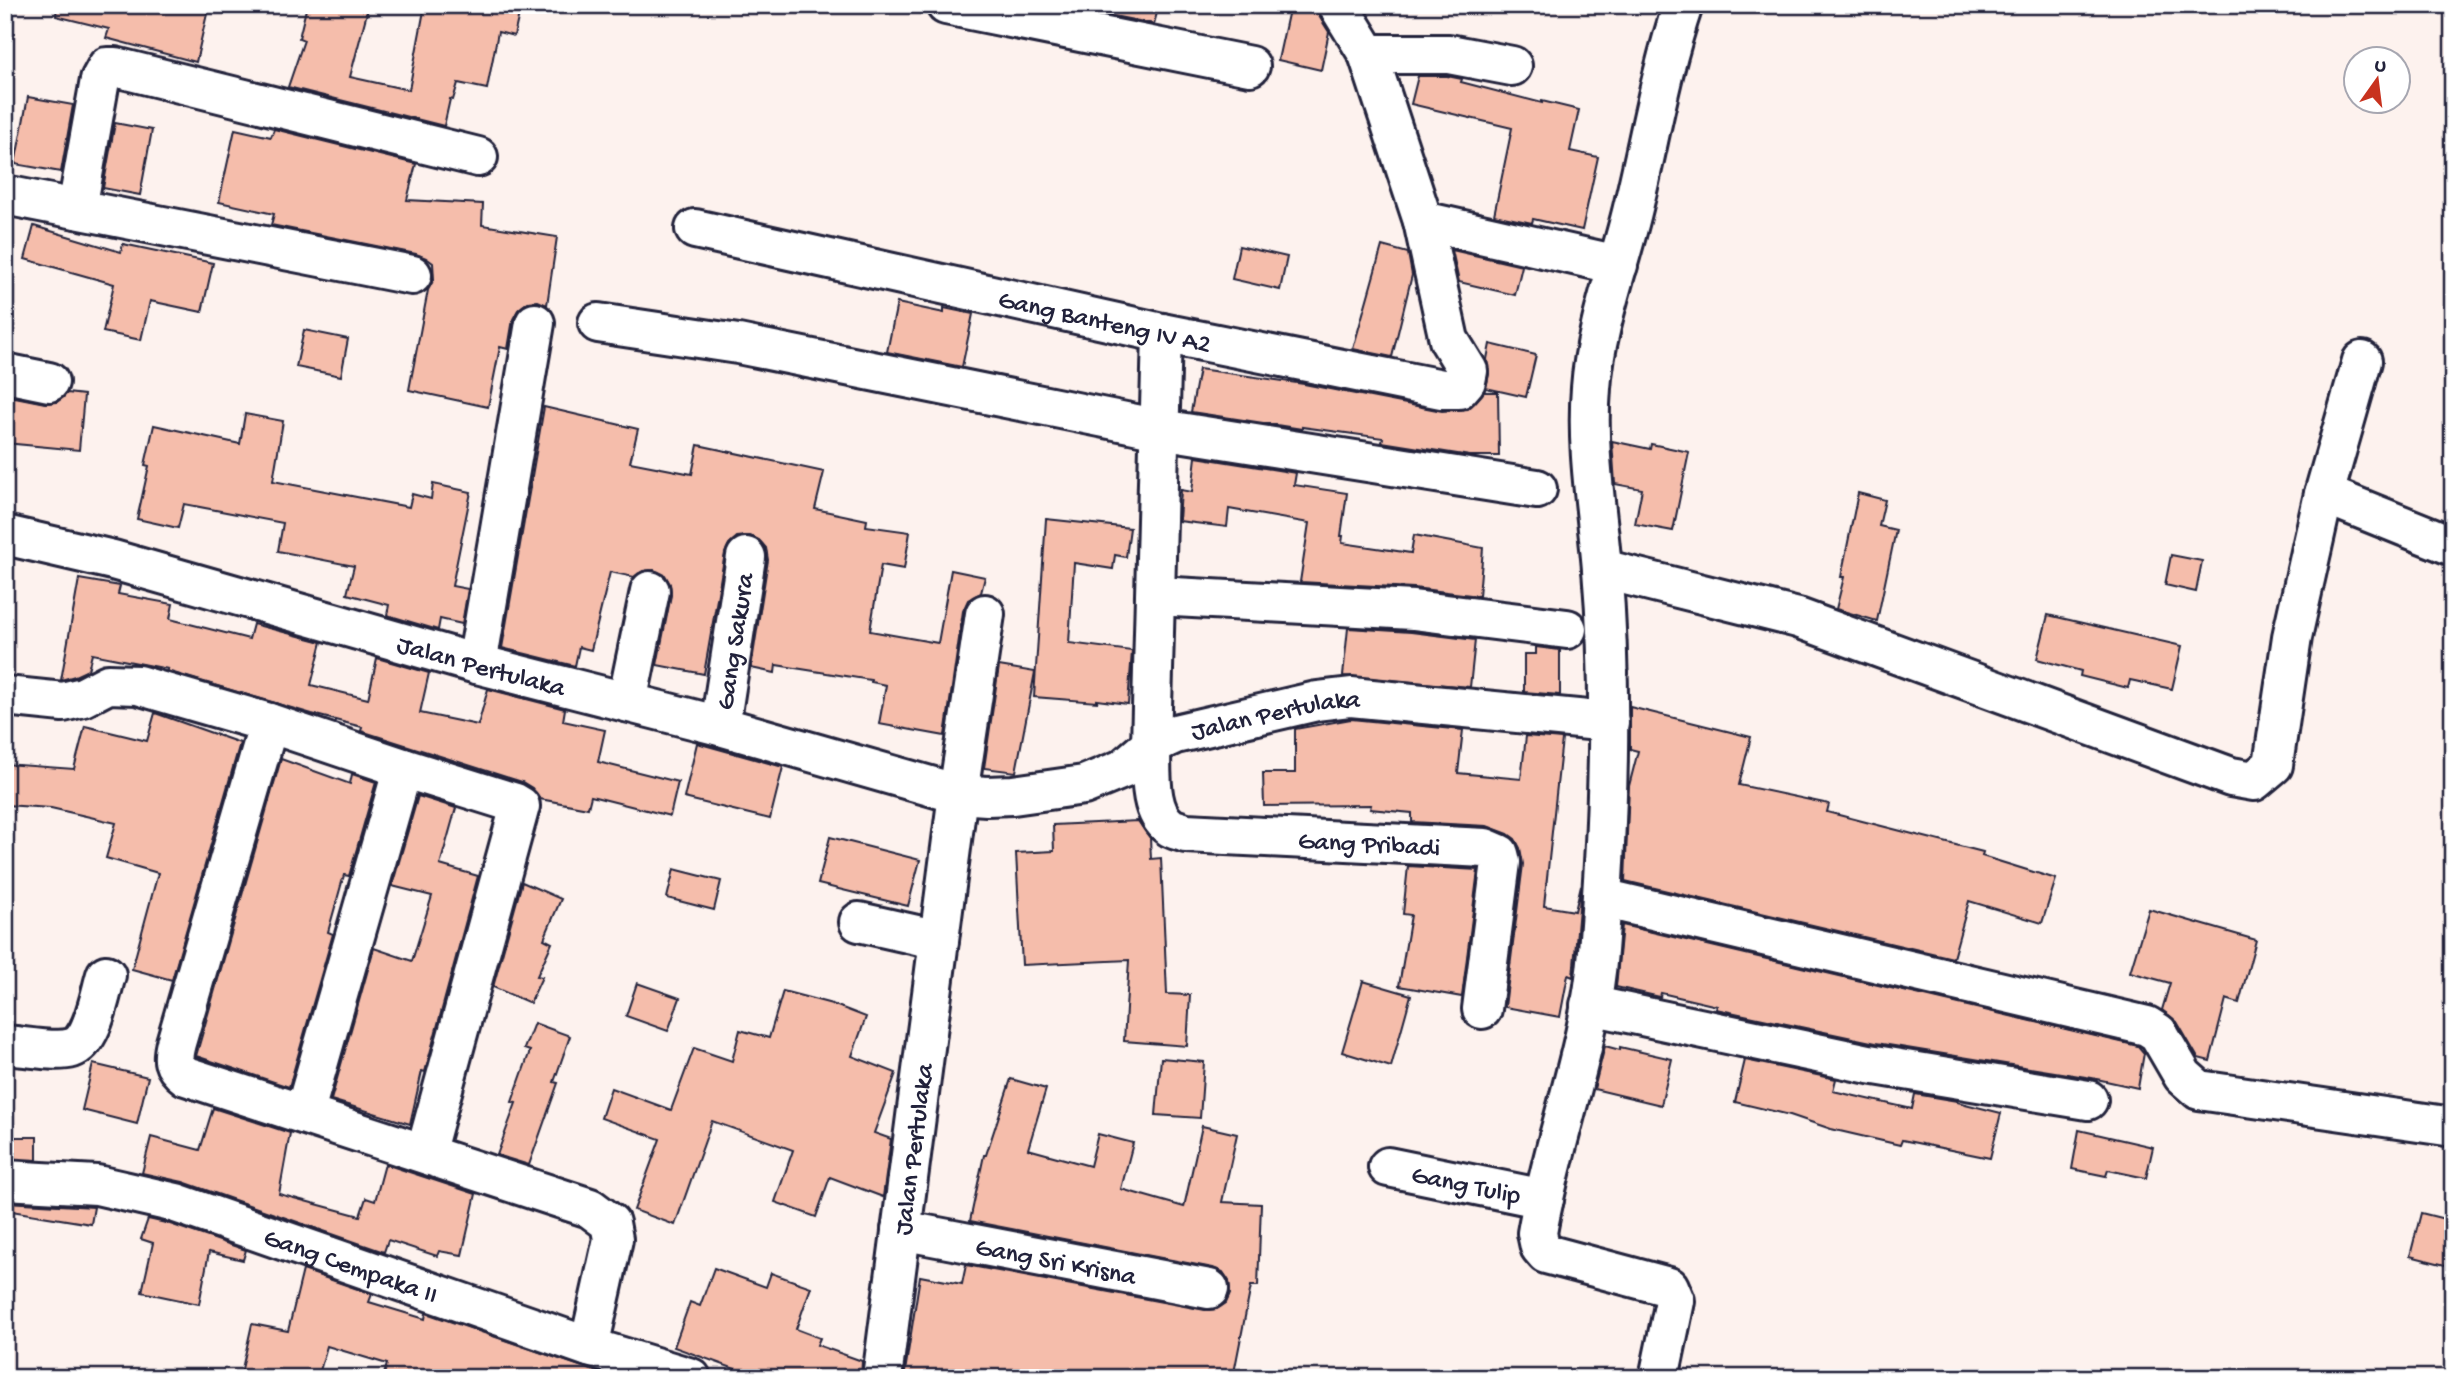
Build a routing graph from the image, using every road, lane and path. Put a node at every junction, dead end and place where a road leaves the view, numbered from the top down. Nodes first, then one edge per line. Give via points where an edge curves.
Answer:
1 (946, 5) edge
2 (1338, 5) edge
3 (1683, 5) edge
4 (1368, 54) junction
5 (1250, 66) dead end
6 (1512, 66) dead end
7 (478, 157) dead end
8 (5, 195) edge
9 (77, 209) junction
10 (1423, 221) junction
11 (695, 229) dead end
12 (1618, 265) junction
13 (412, 275) dead end
14 (535, 323) dead end
15 (598, 323) dead end
16 (1162, 333) junction
17 (2362, 361) dead end
18 (5, 373) edge
19 (48, 382) dead end
20 (1160, 429) junction
21 (1536, 489) dead end
22 (2324, 494) junction
23 (5, 535) edge
24 (2453, 545) edge
25 (746, 557) dead end
26 (1602, 569) junction
27 (650, 591) dead end
28 (1156, 596) junction
29 (985, 614) dead end
30 (1567, 629) dead end
31 (477, 664) junction
32 (5, 696) edge
33 (627, 702) junction
34 (1609, 722) junction
35 (269, 723) junction
36 (720, 726) junction
37 (1151, 745) junction
38 (403, 768) junction
39 (958, 794) junction
40 (1602, 898) junction
41 (859, 922) dead end
42 (939, 940) junction
43 (106, 975) dead end
44 (1590, 1006) junction
45 (1482, 1009) dead end
46 (5, 1045) edge
47 (2088, 1100) dead end
48 (304, 1114) junction
49 (2453, 1127) edge
50 (425, 1154) junction
51 (1388, 1167) dead end
52 (5, 1180) edge
53 (1544, 1199) junction
54 (901, 1230) junction
55 (1209, 1289) dead end
56 (589, 1347) junction
57 (691, 1378) edge
58 (882, 1378) edge
59 (1659, 1378) edge

1 - 5 street
2 - 4 street, Gang Banteng IV A2
3 - 12 street via 1667,52
4 - 6 street via 1449,54
4 - 10 street, Gang Banteng IV A2
7 - 9 street via 107,68 100,80
8 - 9 street
9 - 13 street
10 - 12 street
10 - 16 street, Gang Banteng IV A2 via 1449,340 1468,371 1463,386 1453,390
11 - 16 street, Gang Banteng IV A2
12 - 26 street via 1591,387 1590,456
14 - 31 street
15 - 20 street via 738,344
16 - 20 street
17 - 22 street
18 - 19 street
20 - 21 street
20 - 28 street
22 - 24 street
22 - 26 street via 2292,637 2273,765 2254,780 2231,777 1798,618
23 - 31 street, Jalan Pertulaka via 113,560
25 - 36 street, Gang Sakura
26 - 34 street
27 - 33 street
28 - 30 street via 1413,610
28 - 37 street
29 - 39 street
31 - 33 street, Jalan Pertulaka
32 - 35 street via 63,702 108,684 138,685
33 - 36 street, Jalan Pertulaka
34 - 37 street, Jalan Pertulaka via 1351,698 1230,720
34 - 40 street
35 - 38 street
35 - 48 street via 172,1058 186,1076
36 - 39 street, Jalan Pertulaka
37 - 39 street, Jalan Pertulaka via 1123,769 1084,785 1013,795
37 - 45 street, Gang Pribadi via 1154,803 1170,827 1186,833 1485,848 1499,854
38 - 48 street
38 - 50 street via 520,808
39 - 42 street, Jalan Pertulaka
40 - 44 street
40 - 49 street via 2147,1026 2158,1033 2183,1076 2199,1090
41 - 42 street
42 - 54 street, Jalan Pertulaka
43 - 46 street via 87,1035 78,1045 58,1049
44 - 47 street via 1869,1064
44 - 53 street
48 - 50 street
50 - 56 street via 590,1208 610,1223 613,1239
51 - 53 street, Gang Tulip
52 - 56 street, Gang Cempaka II via 97,1185 176,1203
53 - 59 street via 1537,1233 1546,1254 1662,1284 1672,1292 1675,1301
54 - 55 street, Gang Sri Krisna
54 - 58 street, Jalan Pertulaka
56 - 57 street, Gang Cempaka II

